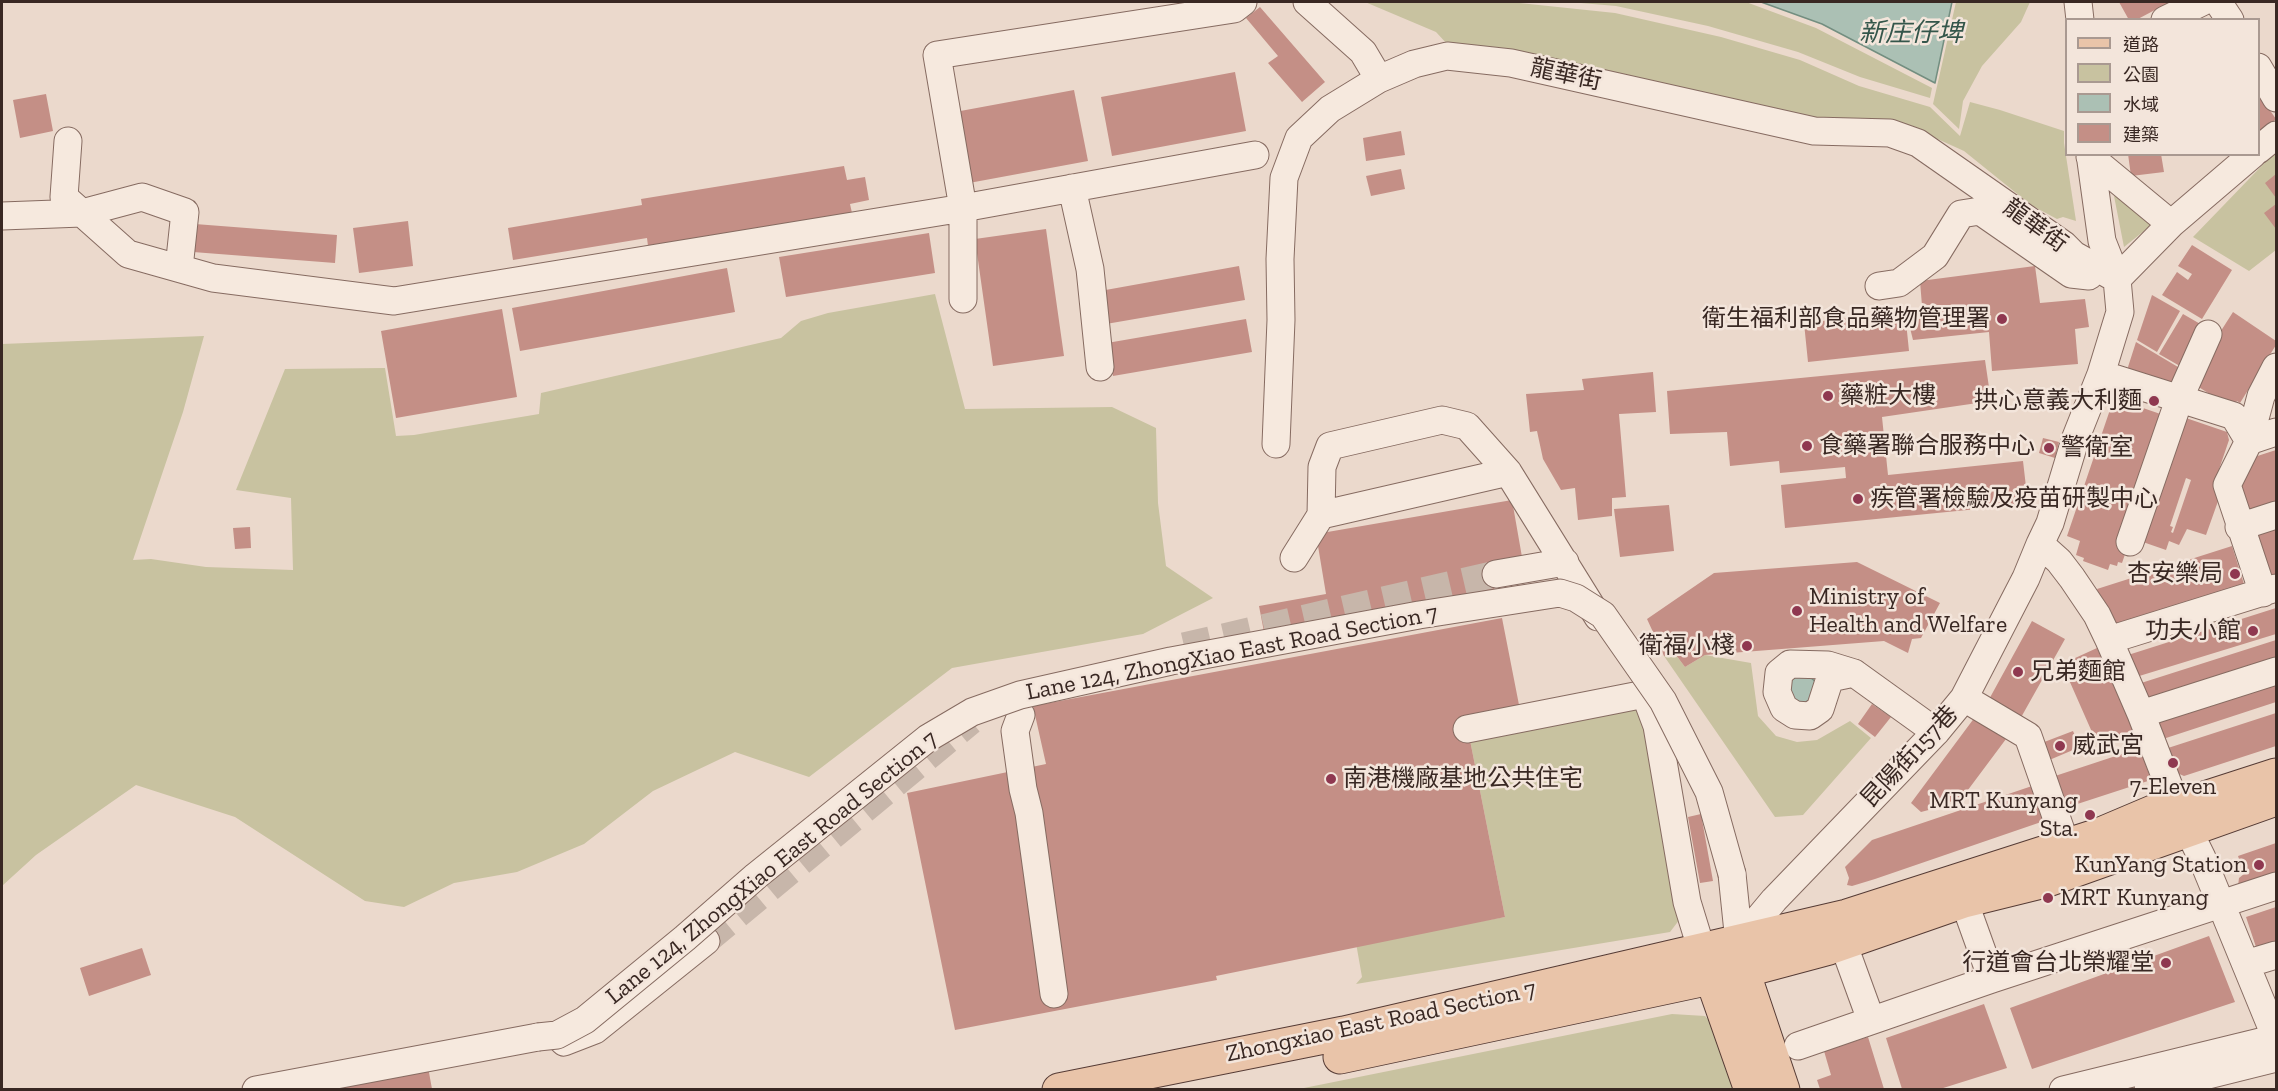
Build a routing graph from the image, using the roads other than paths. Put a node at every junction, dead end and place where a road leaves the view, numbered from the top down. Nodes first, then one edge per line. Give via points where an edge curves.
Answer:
1 (1244, 2) edge
2 (1307, 2) edge
3 (2078, 2) edge
4 (2202, 2) edge
5 (2218, 2) edge
6 (2080, 18) edge
7 (2169, 18) edge
8 (2229, 18) edge
9 (2260, 69) edge
10 (1379, 79) junction
11 (2277, 98) edge
12 (2277, 135) edge
13 (68, 141) dead end
14 (2260, 149) edge
15 (1255, 155) dead end
16 (2090, 156) edge
17 (2251, 156) edge
18 (1072, 188) junction
19 (963, 208) junction
20 (82, 213) junction
21 (2, 216) edge
22 (2171, 224) junction
23 (179, 268) junction
24 (2117, 279) junction
25 (1879, 286) dead end
26 (963, 299) dead end
27 (2208, 334) dead end
28 (1100, 367) dead end
29 (2277, 367) edge
30 (2101, 374) junction
31 (2180, 397) junction
32 (2277, 432) edge
33 (2249, 441) junction
34 (1276, 444) dead end
35 (1508, 472) junction
36 (1321, 515) junction
37 (2277, 515) edge
38 (2239, 527) junction
39 (2130, 542) dead end
40 (2040, 544) junction
41 (1294, 558) dead end
42 (1565, 562) junction
43 (1496, 574) tunnel mouth
44 (2270, 590) edge
45 (2109, 639) junction
46 (2277, 670) edge
47 (1854, 673) dead end
48 (1645, 694) junction
49 (1964, 698) junction
50 (2141, 714) junction
51 (1021, 715) dead end
52 (1467, 729) dead end
53 (1936, 732) junction
54 (2277, 775) edge
55 (2277, 799) edge
56 (2183, 818) junction
57 (2066, 845) junction
58 (2277, 886) edge
59 (1964, 901) junction
60 (2220, 905) junction
61 (706, 941) tunnel mouth
62 (1843, 943) junction
63 (2277, 955) edge
64 (1741, 956) junction
65 (1706, 964) junction
66 (2246, 964) junction
67 (1992, 979) junction
68 (1054, 994) dead end
69 (1871, 1020) junction
70 (548, 1036) junction
71 (2277, 1038) edge
72 (1798, 1046) dead end
73 (2277, 1058) edge
74 (256, 1089) edge
75 (1059, 1089) edge
76 (1178, 1089) edge
77 (1752, 1089) edge
78 (1783, 1089) edge
79 (2063, 1089) edge
80 (2148, 1089) edge

1 - 19 street via 1234,9 937,56
2 - 10 street via 1363,52
3 - 6 street
4 - 7 street
5 - 8 street
9 - 11 street
10 - 24 street, 龍華街 via 1447,56 1511,63 1814,131 1890,133 1918,143 2074,255
10 - 34 street, 龍華街 via 1330,109 1299,138 1284,178
12 - 14 street
13 - 20 street via 64,197
15 - 18 street
16 - 22 street
16 - 24 street, 昆陽街157巷 via 2102,241
17 - 22 street
18 - 19 street
18 - 28 street via 1089,269
19 - 23 street via 394,301 213,278
19 - 26 street
20 - 21 street
20 - 23 street via 128,254
20 - 23 street via 142,197 185,212
22 - 24 street
24 - 25 street via 2071,274 1980,211 1961,214 1935,256 1899,283
24 - 30 street, 昆陽街157巷 via 2120,312
27 - 31 street
29 - 33 street via 2261,396
30 - 31 street
30 - 40 street, 昆陽街157巷
31 - 33 street via 2234,416
31 - 39 street
32 - 33 street
33 - 38 street via 2228,485
35 - 36 street
35 - 36 street via 1467,426 1442,420 1330,446 1322,468
35 - 42 street
36 - 41 street
37 - 38 street
38 - 44 street
40 - 45 street via 2072,578
40 - 49 street, 昆陽街157巷
42 - 43 street
42 - 48 street
44 - 45 street
45 - 50 street
46 - 50 street
47 - 53 street
48 - 52 street
48 - 65 street via 1657,726 1687,902
49 - 53 street, 昆陽街157巷
49 - 57 street via 2028,736
50 - 56 street
51 - 68 street via 1015,731
53 - 64 street, 昆陽街157巷 via 1774,900
54 - 56 main road
55 - 56 main road
56 - 57 main road via 2156,811
56 - 59 main road via 2045,881
56 - 60 street
57 - 64 main road via 1847,916
58 - 60 street
59 - 62 main road
59 - 67 street
60 - 66 street
60 - 67 street
61 - 70 street via 595,1030 564,1042
62 - 64 main road
62 - 69 street
63 - 66 street
64 - 65 main road, Zhongxiao East Road Section 7
64 - 70 street, Lane 124, ZhongXiao East Road Section 7, bridge via 1732,874 1709,792 1663,701 1603,615 1560,593 1171,661 1020,695 972,712 928,738 594,1013
64 - 78 main road
65 - 75 main road, Zhongxiao East Road Section 7
65 - 76 main road, Zhongxiao East Road Section 7 via 1349,1055
65 - 77 main road
66 - 71 street
67 - 69 street
69 - 72 street
70 - 74 street
71 - 79 street
73 - 80 street

